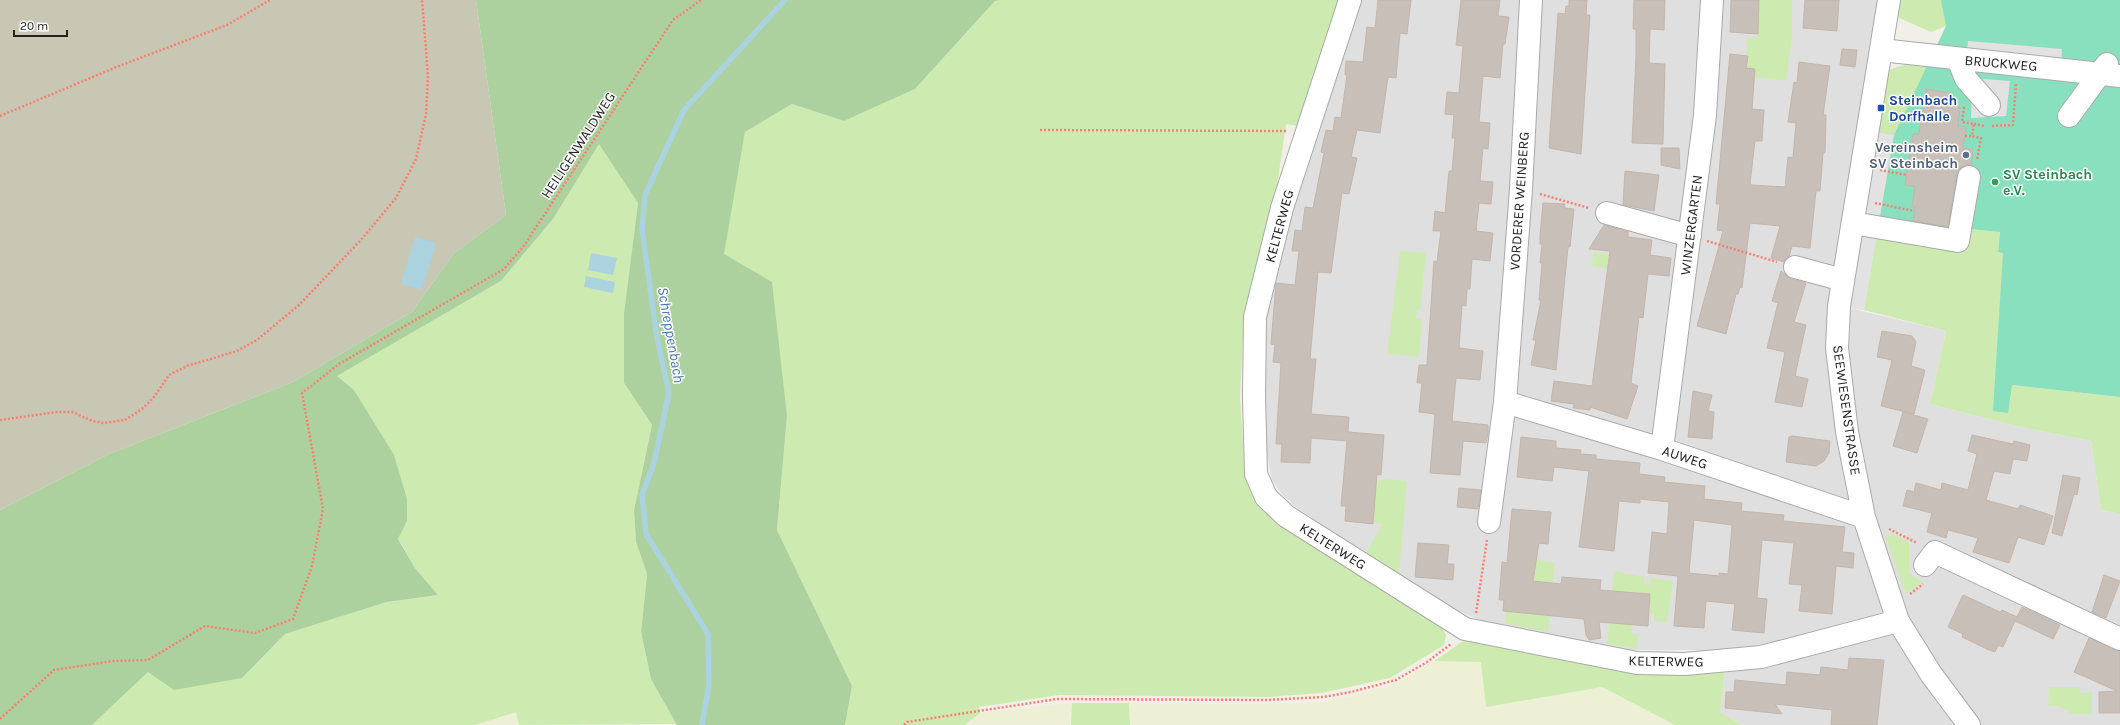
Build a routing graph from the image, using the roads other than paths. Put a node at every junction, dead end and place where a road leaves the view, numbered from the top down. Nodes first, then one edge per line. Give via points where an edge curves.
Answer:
1 (1350, 0) edge
2 (1531, 0) edge
3 (1712, 0) edge
4 (1889, 0) edge
5 (1881, 50) junction
6 (1958, 60) junction
7 (2109, 70) edge
8 (1989, 104) dead end
9 (2069, 116) dead end
10 (1969, 177) road end
11 (1607, 213) road end
12 (1853, 223) junction
13 (1690, 236) junction
14 (1795, 267) road end
15 (1843, 280) junction
16 (1504, 402) junction
17 (1662, 449) junction
18 (1864, 517) junction
19 (1489, 522) road end
20 (1930, 558) road end
21 (1896, 613) junction
22 (2120, 639) edge
23 (1969, 725) edge

1 - 21 street, KELTERWEG via 1282,208 1255,317 1256,474 1266,497 1286,516 1466,629 1637,663 1685,664 1761,657
2 - 16 street, VORDERER WEINBERG
3 - 13 street, WINZERGARTEN via 1705,115
4 - 5 street, SEEWIESENSTRASSE
5 - 6 street, BRUCKWEG
5 - 12 street, SEEWIESENSTRASSE
6 - 7 street, BRUCKWEG
6 - 8 street via 1966,79
7 - 9 street
10 - 12 street via 1958,241
11 - 13 street
12 - 15 street, SEEWIESENSTRASSE
13 - 17 street, WINZERGARTEN
14 - 15 street
15 - 18 street, SEEWIESENSTRASSE via 1837,348 1848,432
16 - 17 street, AUWEG
16 - 19 street, VORDERER WEINBERG
17 - 18 street, AUWEG
18 - 21 street, SEEWIESENSTRASSE
20 - 22 street
21 - 23 street, SEEWIESENSTRASSE via 1931,674

